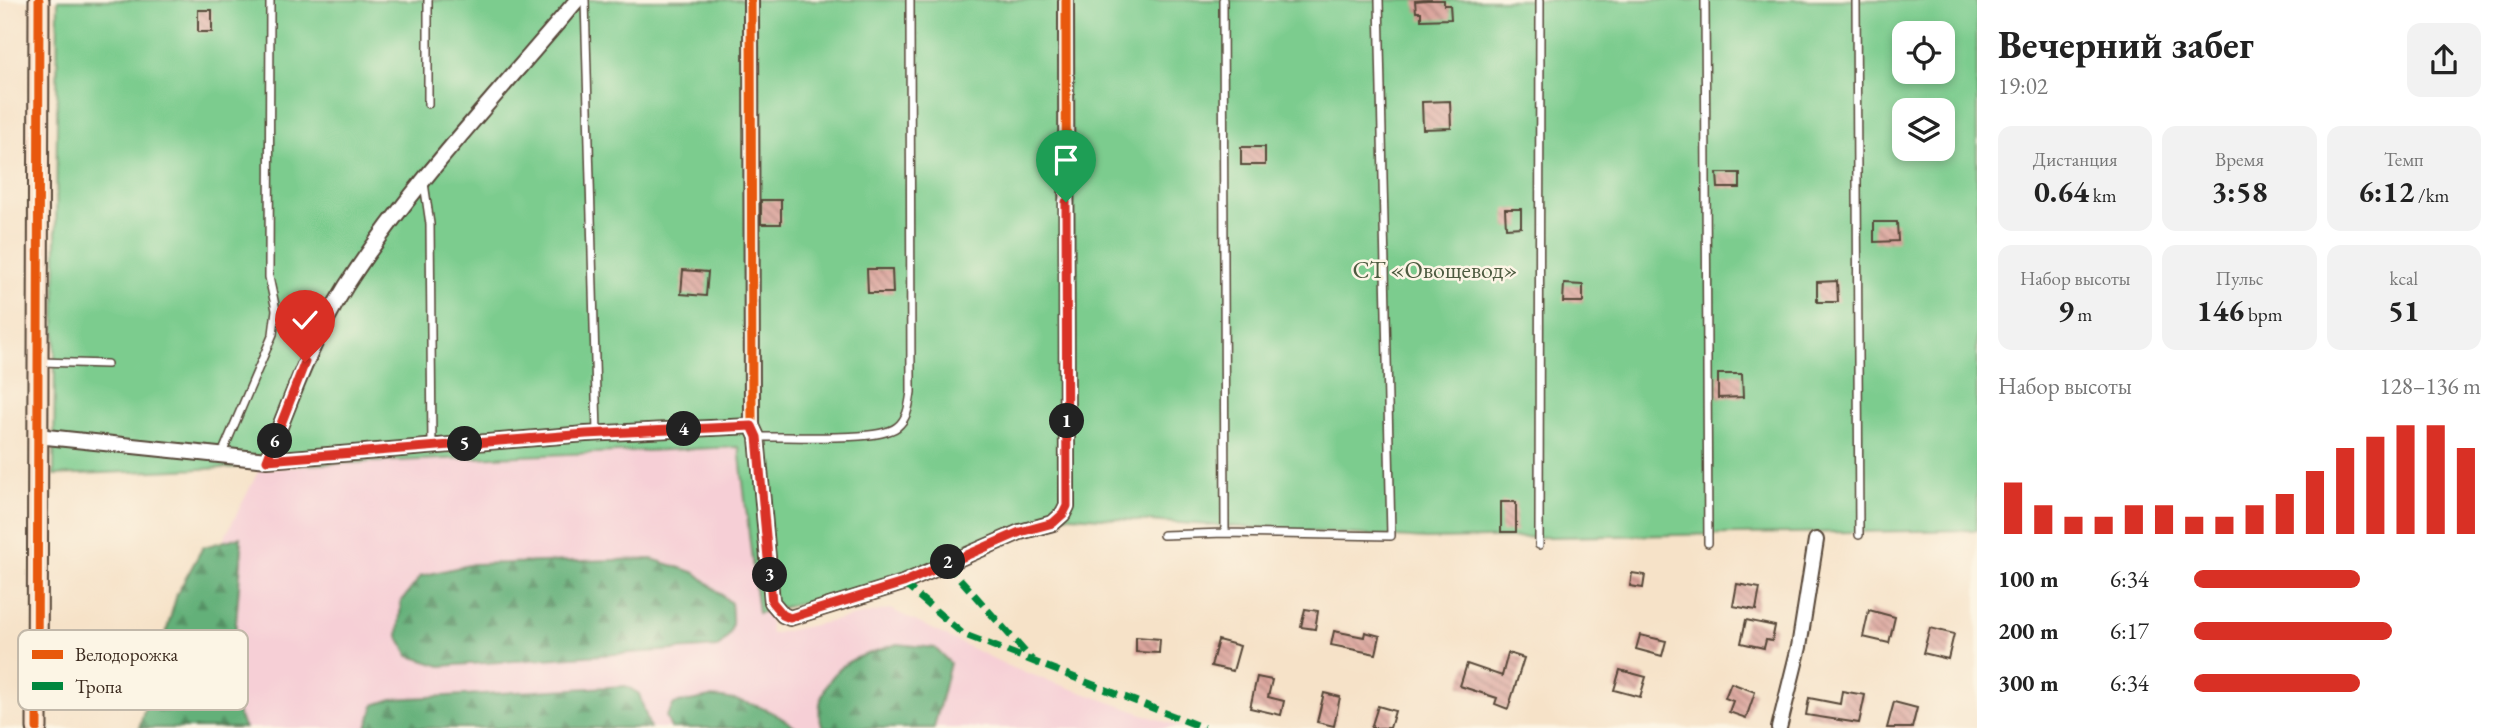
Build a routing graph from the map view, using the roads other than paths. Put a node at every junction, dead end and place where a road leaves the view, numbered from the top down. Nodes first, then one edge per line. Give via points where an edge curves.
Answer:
1 (40, 0) edge
2 (270, 0) edge
3 (428, 0) edge
4 (577, 0) edge
5 (585, 0) edge
6 (751, 0) edge
7 (910, 0) edge
8 (1066, 0) edge
9 (1223, 0) edge
10 (1379, 0) edge
11 (1540, 0) edge
12 (1705, 0) edge
13 (1856, 0) edge
14 (428, 104) dead end
15 (424, 182) junction
16 (38, 362) junction
17 (107, 364) dead end
18 (755, 431) junction
19 (597, 434) junction
20 (37, 436) junction
21 (432, 447) junction
22 (220, 456) junction
23 (267, 460) junction
24 (1225, 533) junction
25 (1163, 535) dead end
26 (1859, 535) dead end
27 (1816, 540) dead end
28 (1707, 543) dead end
29 (1539, 545) dead end
30 (37, 630) edge
31 (37, 710) edge
32 (37, 728) edge
33 (1779, 728) edge

1 - 16 street
2 - 22 lane via 269,277 276,310 273,334
3 - 14 lane
4 - 15 street
5 - 19 lane
6 - 18 street
7 - 18 lane via 908,412 895,429 870,435
8 - 18 street via 1067,506 1063,514 1053,523 1020,532 903,583 790,618 772,602
9 - 24 lane
10 - 24 lane via 1391,536
11 - 29 lane
12 - 28 lane
13 - 26 lane
15 - 21 lane via 430,223
15 - 23 street via 346,286 305,362
16 - 17 lane
16 - 20 street
18 - 19 street
19 - 21 street
20 - 22 street
20 - 30 street
21 - 23 street
22 - 23 street
24 - 25 lane
27 - 33 street via 1799,647
31 - 32 street

